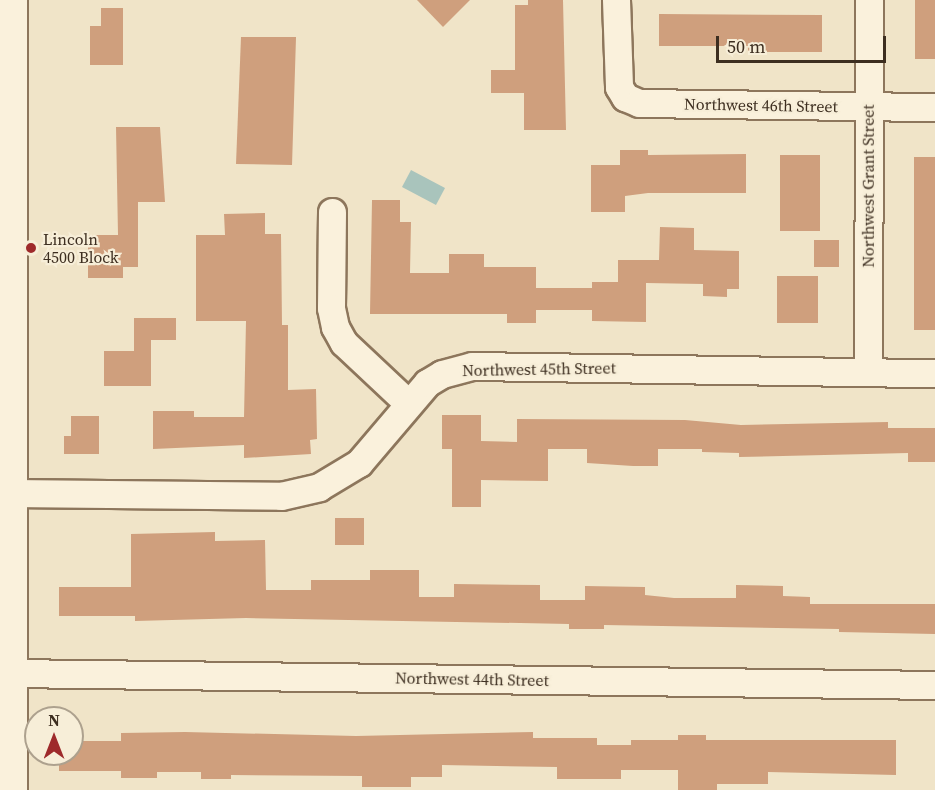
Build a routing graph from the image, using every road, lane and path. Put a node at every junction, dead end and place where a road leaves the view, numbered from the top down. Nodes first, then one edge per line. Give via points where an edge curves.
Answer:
1 (616, 0) edge
2 (869, 0) edge
3 (7, 19) edge
4 (868, 106) junction
5 (935, 107) edge
6 (332, 212) dead end
7 (868, 372) junction
8 (935, 373) edge
9 (408, 403) junction
10 (10, 493) junction
11 (9, 673) junction
12 (935, 685) edge
13 (5, 728) edge
14 (10, 790) edge

1 - 4 street, Northwest 46th Street via 616,72 625,97 651,104
2 - 4 street, Northwest Grant Street
3 - 10 street
4 - 5 street, Northwest 46th Street
4 - 7 street, Northwest Grant Street
6 - 9 street via 331,308 335,327 344,343
7 - 8 street, Northwest 45th Street
7 - 9 street, Northwest 45th Street via 472,366 442,374
9 - 10 street, Northwest 45th Street via 359,463 319,487 281,496
10 - 11 street
11 - 12 street, Northwest 44th Street
11 - 13 street
13 - 14 street

